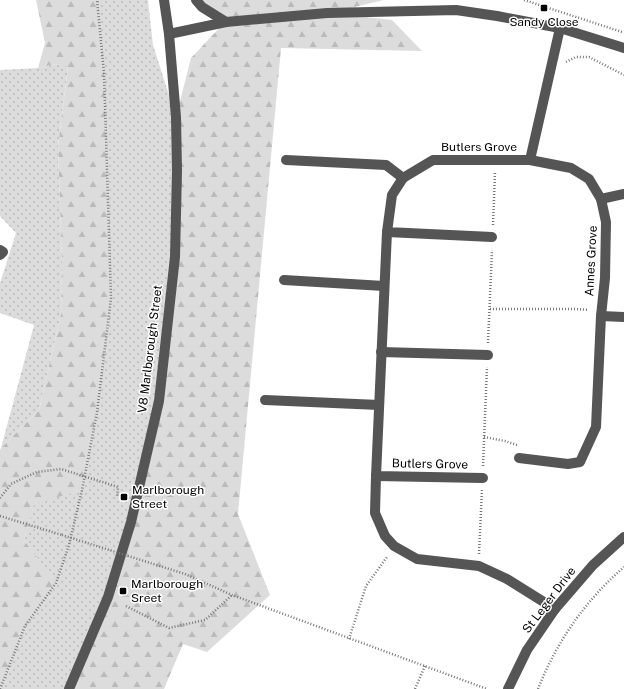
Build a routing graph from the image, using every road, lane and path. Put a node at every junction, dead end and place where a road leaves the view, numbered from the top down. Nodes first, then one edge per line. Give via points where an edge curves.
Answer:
1 (97, 0) edge
2 (158, 0) edge
3 (164, 0) edge
4 (196, 0) edge
5 (524, 0) edge
6 (424, 5) edge
7 (166, 17) junction
8 (226, 22) junction
9 (560, 28) junction
10 (624, 33) edge
11 (169, 34) junction
12 (624, 48) edge
13 (550, 71) junction
14 (624, 75) edge
15 (286, 160) dead end
16 (530, 160) junction
17 (403, 178) junction
18 (624, 194) edge
19 (601, 199) junction
20 (387, 232) junction
21 (492, 237) dead end
22 (284, 280) dead end
23 (384, 286) junction
24 (490, 309) dead end
25 (601, 313) junction
26 (624, 317) edge
27 (381, 352) junction
28 (488, 355) dead end
29 (265, 400) dead end
30 (379, 405) junction
31 (519, 458) dead end
32 (84, 476) junction
33 (376, 476) junction
34 (483, 478) dead end
35 (117, 497) dead end
36 (0, 498) edge
37 (0, 516) edge
38 (624, 538) edge
39 (394, 546) junction
40 (624, 567) edge
41 (232, 595) junction
42 (126, 606) dead end
43 (555, 609) junction
44 (349, 639) junction
45 (425, 666) junction
46 (0, 688) edge
47 (69, 689) edge
48 (415, 689) edge
49 (487, 689) edge
50 (508, 689) edge
51 (538, 689) edge

1 - 32 path via 104,73 110,298 97,412
2 - 7 street
3 - 7 street, V8 Marlborough Street
4 - 8 street via 202,7
5 - 10 path
6 - 8 street
6 - 9 street
7 - 11 street, V8 Marlborough Street
8 - 11 street
9 - 12 street
9 - 13 street, Butlers Grove
11 - 47 street, V8 Marlborough Street via 176,116 175,257 159,401 131,522 108,597
13 - 14 path via 576,57 589,58
13 - 16 street, Butlers Grove
15 - 17 street via 386,166
16 - 17 street, Butlers Grove via 433,160
16 - 19 street, Annes Grove via 572,168 589,179
17 - 20 street, Butlers Grove via 392,195
18 - 19 street
19 - 25 street, Annes Grove via 606,222 605,278
20 - 21 street
20 - 23 street, Butlers Grove
22 - 23 street
23 - 27 street, Butlers Grove
24 - 25 path via 576,309
25 - 26 street
25 - 31 street, Annes Grove via 596,427 580,462 568,464
27 - 28 street
27 - 30 street, Butlers Grove
29 - 30 street
30 - 33 street, Butlers Grove
32 - 35 path via 118,487
32 - 36 path via 61,469 37,472 11,484
32 - 46 path via 69,545 56,583 25,626
33 - 34 street, Butlers Grove
33 - 39 street, Butlers Grove via 375,513 385,536
37 - 41 path, bridge via 185,574
38 - 43 street, St Leger Drive via 593,564
39 - 43 street, Butlers Grove via 417,559 479,566 508,579
39 - 44 path via 366,586
40 - 51 path via 576,618 548,666
41 - 42 path via 205,620 169,628
41 - 44 path
43 - 50 street, St Leger Drive via 527,650
44 - 45 path
45 - 48 path
45 - 49 path

